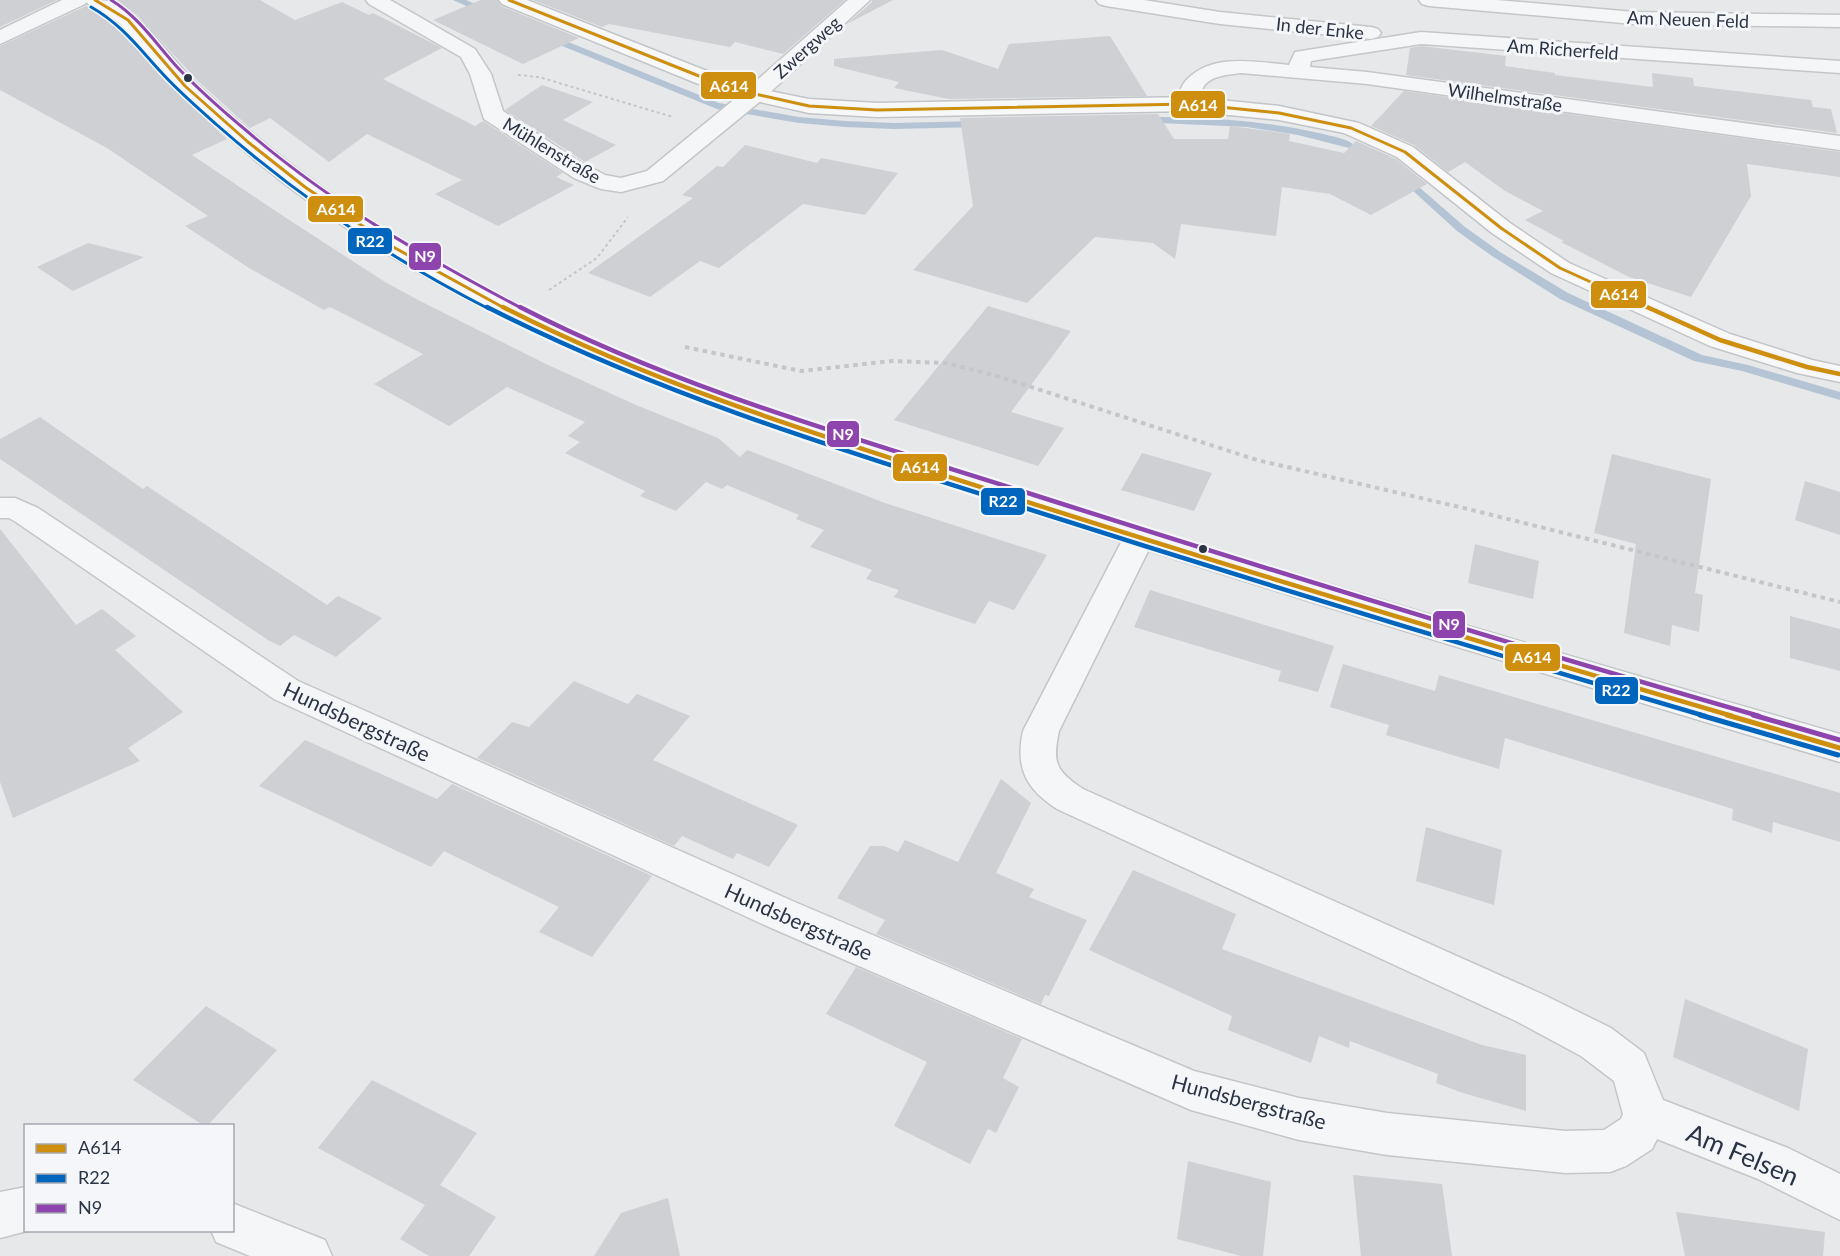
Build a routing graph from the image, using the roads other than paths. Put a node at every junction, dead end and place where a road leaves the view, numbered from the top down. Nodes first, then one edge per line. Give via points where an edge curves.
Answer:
1 (78, 0) edge
2 (95, 0) edge
3 (376, 0) edge
4 (509, 0) edge
5 (860, 0) edge
6 (1106, 0) edge
7 (1429, 0) edge
8 (1220, 18) junction
9 (1840, 21) edge
10 (0, 38) edge
11 (1421, 38) junction
12 (1300, 63) junction
13 (1840, 67) edge
14 (750, 98) junction
15 (1190, 104) junction
16 (1840, 143) edge
17 (1840, 374) edge
18 (0, 508) edge
19 (1139, 537) junction
20 (1840, 748) edge
21 (1645, 1114) junction
22 (1840, 1197) edge
23 (24, 1210) edge
24 (0, 1215) edge
25 (234, 1227) edge
26 (309, 1256) edge

1 - 10 street
2 - 19 main road via 126,18 175,75 280,169 329,206 462,286 592,349 710,395
3 - 14 street, Mühlenstraße via 468,53 476,62 492,114 608,184 637,183 655,176
4 - 14 main road
5 - 14 street, Zwergweg
6 - 8 street, In der Enke
7 - 9 street, Am Neuen Feld via 1634,18
8 - 11 street, In der Enke
8 - 12 street, In der Enke via 1279,44
11 - 12 street, Am Richerfeld
11 - 13 street, Am Richerfeld
12 - 15 street, Wilhelmstraße via 1217,70 1202,76 1191,89
12 - 16 street, Wilhelmstraße via 1367,78
14 - 15 main road via 877,110
15 - 17 main road via 1317,119 1382,140 1425,166 1501,228 1560,268 1720,340
18 - 21 street, Hundsbergstraße via 15,508 27,515 286,690 783,915 1191,1090 1299,1119 1376,1132 1565,1152 1610,1151 1637,1134
19 - 20 main road via 1559,667
19 - 21 street via 1041,731 1036,761 1042,777 1070,799 1530,1008 1596,1042 1629,1068
21 - 22 street, Am Felsen via 1772,1163
23 - 24 street
25 - 26 street

